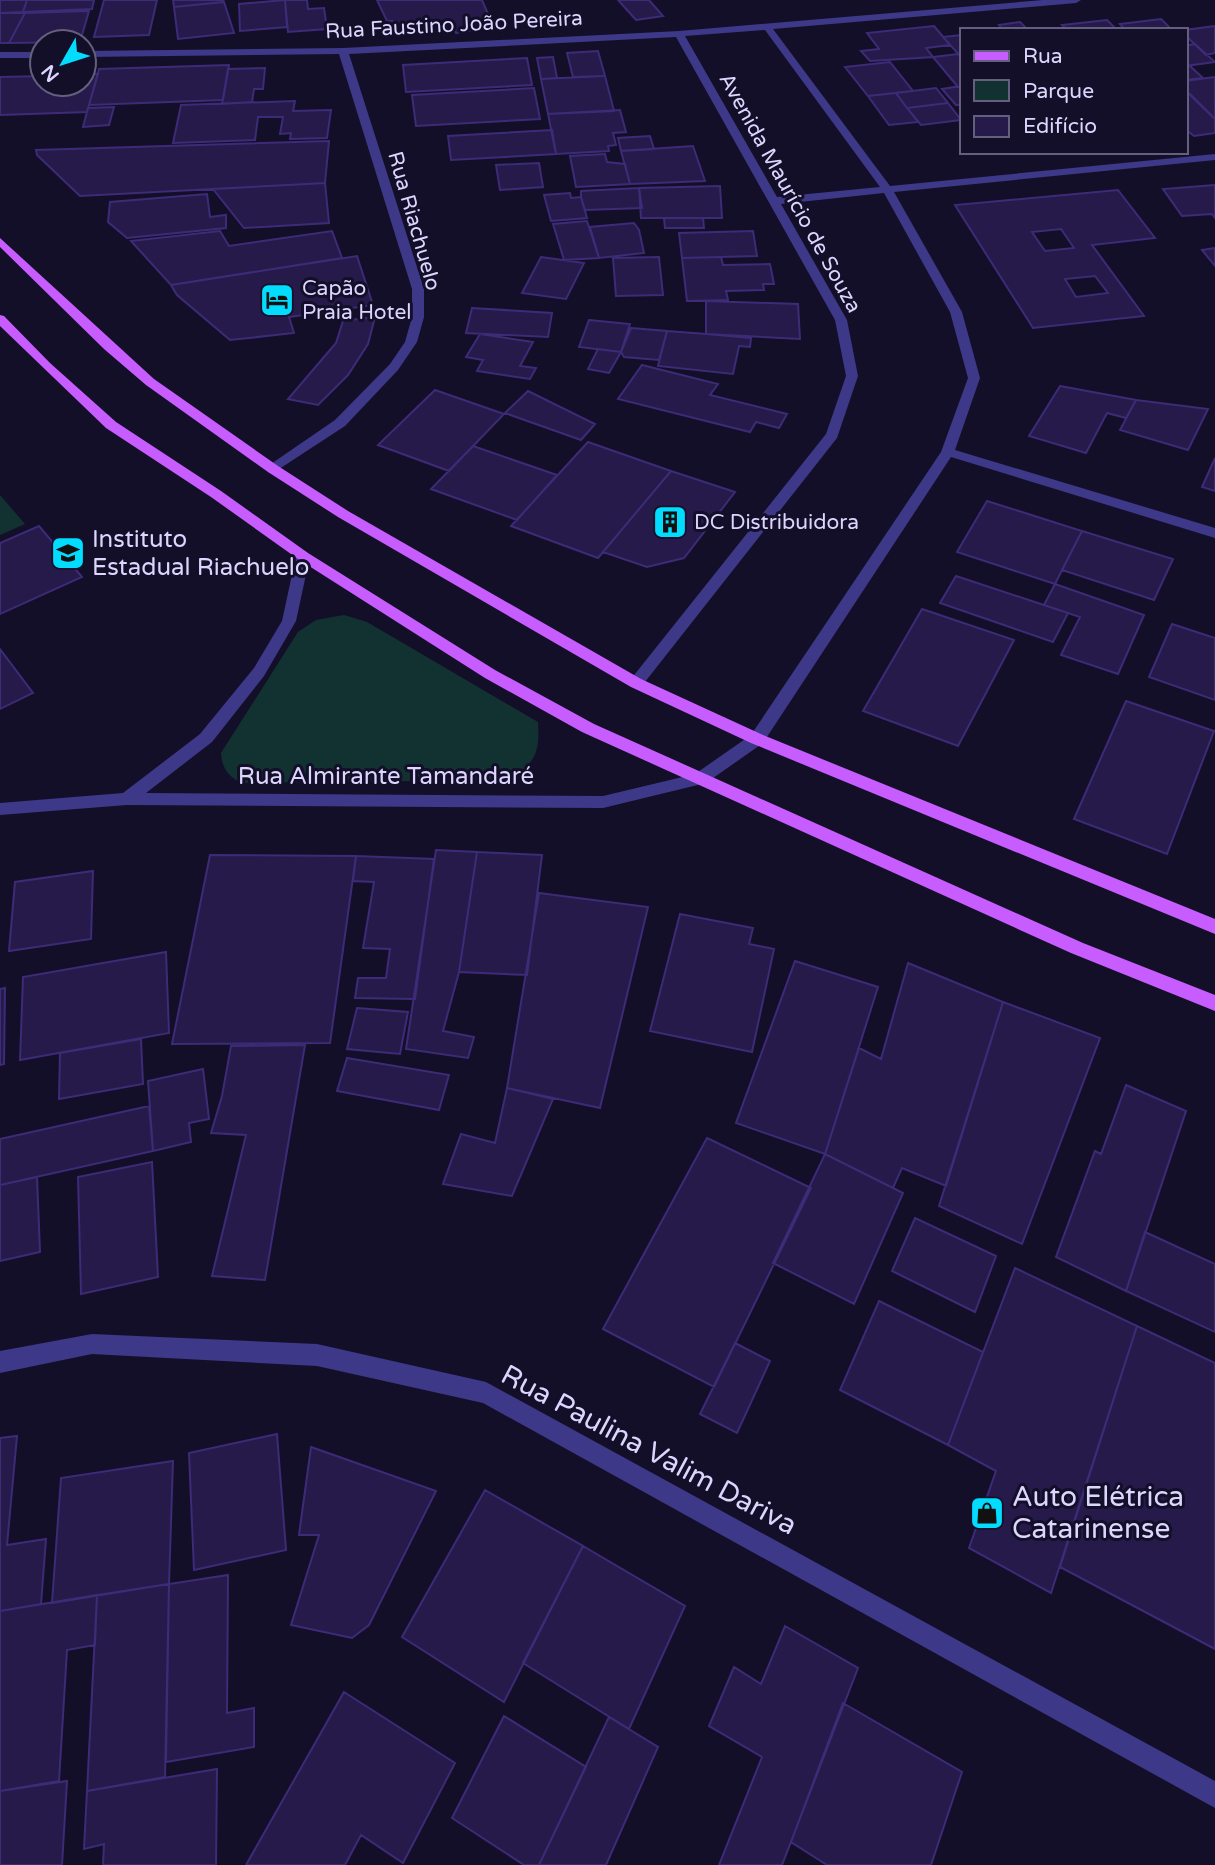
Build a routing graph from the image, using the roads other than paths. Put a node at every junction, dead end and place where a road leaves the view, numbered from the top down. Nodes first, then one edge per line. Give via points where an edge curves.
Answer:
1 (1076, 0) edge
2 (768, 28) junction
3 (679, 34) junction
4 (343, 51) junction
5 (98, 54) edge
6 (0, 55) edge
7 (28, 55) edge
8 (1215, 157) edge
9 (887, 190) junction
10 (773, 201) junction
11 (0, 241) edge
12 (0, 319) edge
13 (948, 452) junction
14 (274, 469) junction
15 (1215, 533) edge
16 (303, 556) junction
17 (636, 683) junction
18 (757, 739) junction
19 (700, 779) junction
20 (127, 799) junction
21 (0, 809) edge
22 (1215, 927) edge
23 (1215, 1003) edge
24 (0, 1362) edge
25 (1215, 1795) edge

1 - 2 street, Rua Faustino João Pereira
2 - 3 street, Rua Faustino João Pereira
2 - 9 street
3 - 4 street, Rua Faustino João Pereira
3 - 10 street, Avenida Maurício de Souza
4 - 5 street, Rua Faustino João Pereira
4 - 14 street, Rua Riachuelo via 418,289 418,317 411,342 394,367 340,423
6 - 7 street
8 - 9 street
9 - 10 street
9 - 13 street via 956,312 974,378
10 - 17 street, Avenida Maurício de Souza via 841,320 852,376 832,435
11 - 14 main road via 150,382
12 - 16 main road via 111,425
13 - 15 street
13 - 18 street
14 - 17 main road via 354,521
16 - 19 main road via 588,729
16 - 20 street via 289,621 259,672 206,738
17 - 18 main road
18 - 19 street, Rua Almirante Tamandaré
18 - 22 main road
19 - 20 street, Rua Almirante Tamandaré via 603,802
19 - 23 main road via 1077,948
20 - 21 street, Rua Almirante Tamandaré
24 - 25 street, Rua Paulina Valim Dariva via 92,1344 317,1354 486,1393

